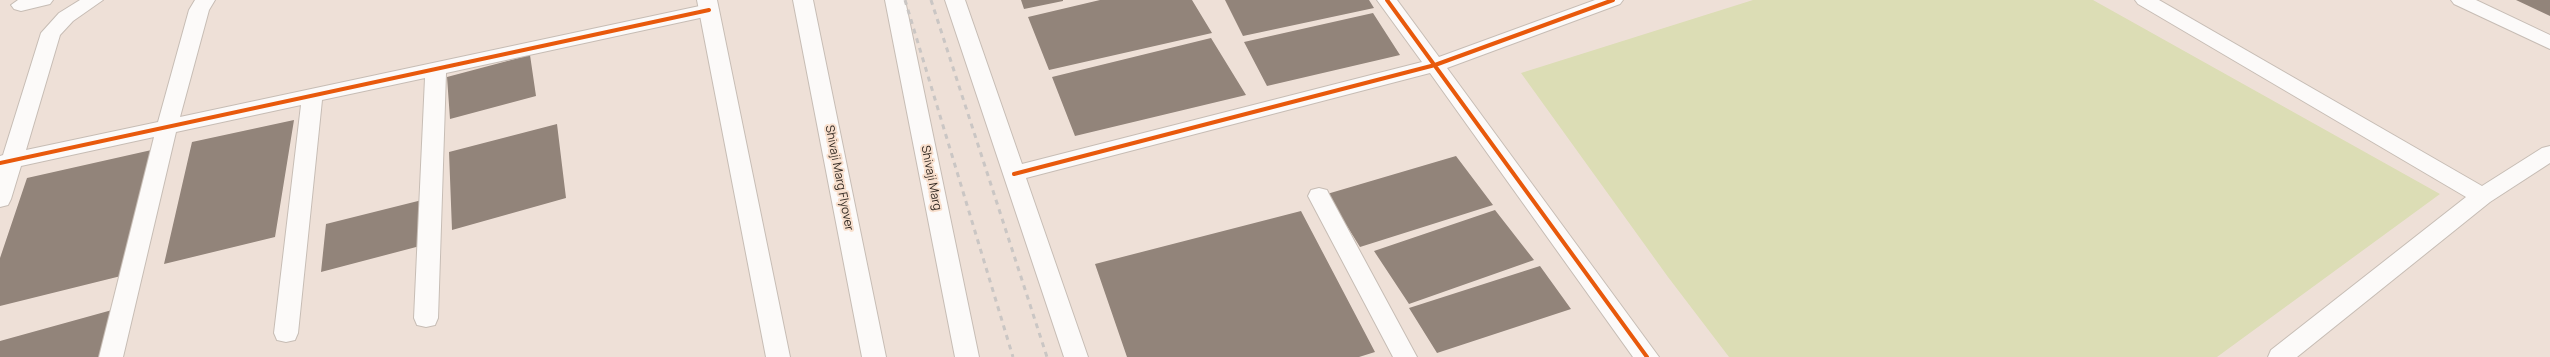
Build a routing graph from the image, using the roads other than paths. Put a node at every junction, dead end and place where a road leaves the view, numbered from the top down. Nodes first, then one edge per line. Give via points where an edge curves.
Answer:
1 (43, 0) edge
2 (93, 0) edge
3 (205, 0) edge
4 (803, 0) edge
5 (895, 0) edge
6 (955, 0) edge
7 (1387, 0) edge
8 (1613, 0) edge
9 (2145, 0) edge
10 (2461, 0) edge
11 (21, 4) dead end
12 (708, 5) edge
13 (2550, 44) edge
14 (1435, 66) junction
15 (436, 68) junction
16 (312, 95) junction
17 (167, 127) junction
18 (2550, 154) edge
19 (7, 161) edge
20 (1014, 174) junction
21 (1319, 196) dead end
22 (2482, 196) junction
23 (0, 199) edge
24 (426, 318) dead end
25 (286, 333) dead end
26 (111, 357) edge
27 (778, 357) edge
28 (874, 357) edge
29 (967, 357) edge
30 (1076, 357) edge
31 (1405, 357) edge
32 (1647, 357) edge
33 (2280, 357) edge

1 - 11 street
2 - 19 street via 66,18 51,33
3 - 17 street via 199,10
4 - 28 street, Shivaji Marg Flyover
5 - 29 street, Shivaji Marg
6 - 20 street
7 - 14 street
8 - 14 street
9 - 22 street
10 - 13 street
12 - 15 street
12 - 27 street
14 - 20 street
14 - 32 street
15 - 16 street
15 - 24 street
16 - 17 street
16 - 25 street
17 - 19 street
17 - 26 street
18 - 22 street
19 - 23 street
20 - 30 street
21 - 31 street
22 - 33 street

